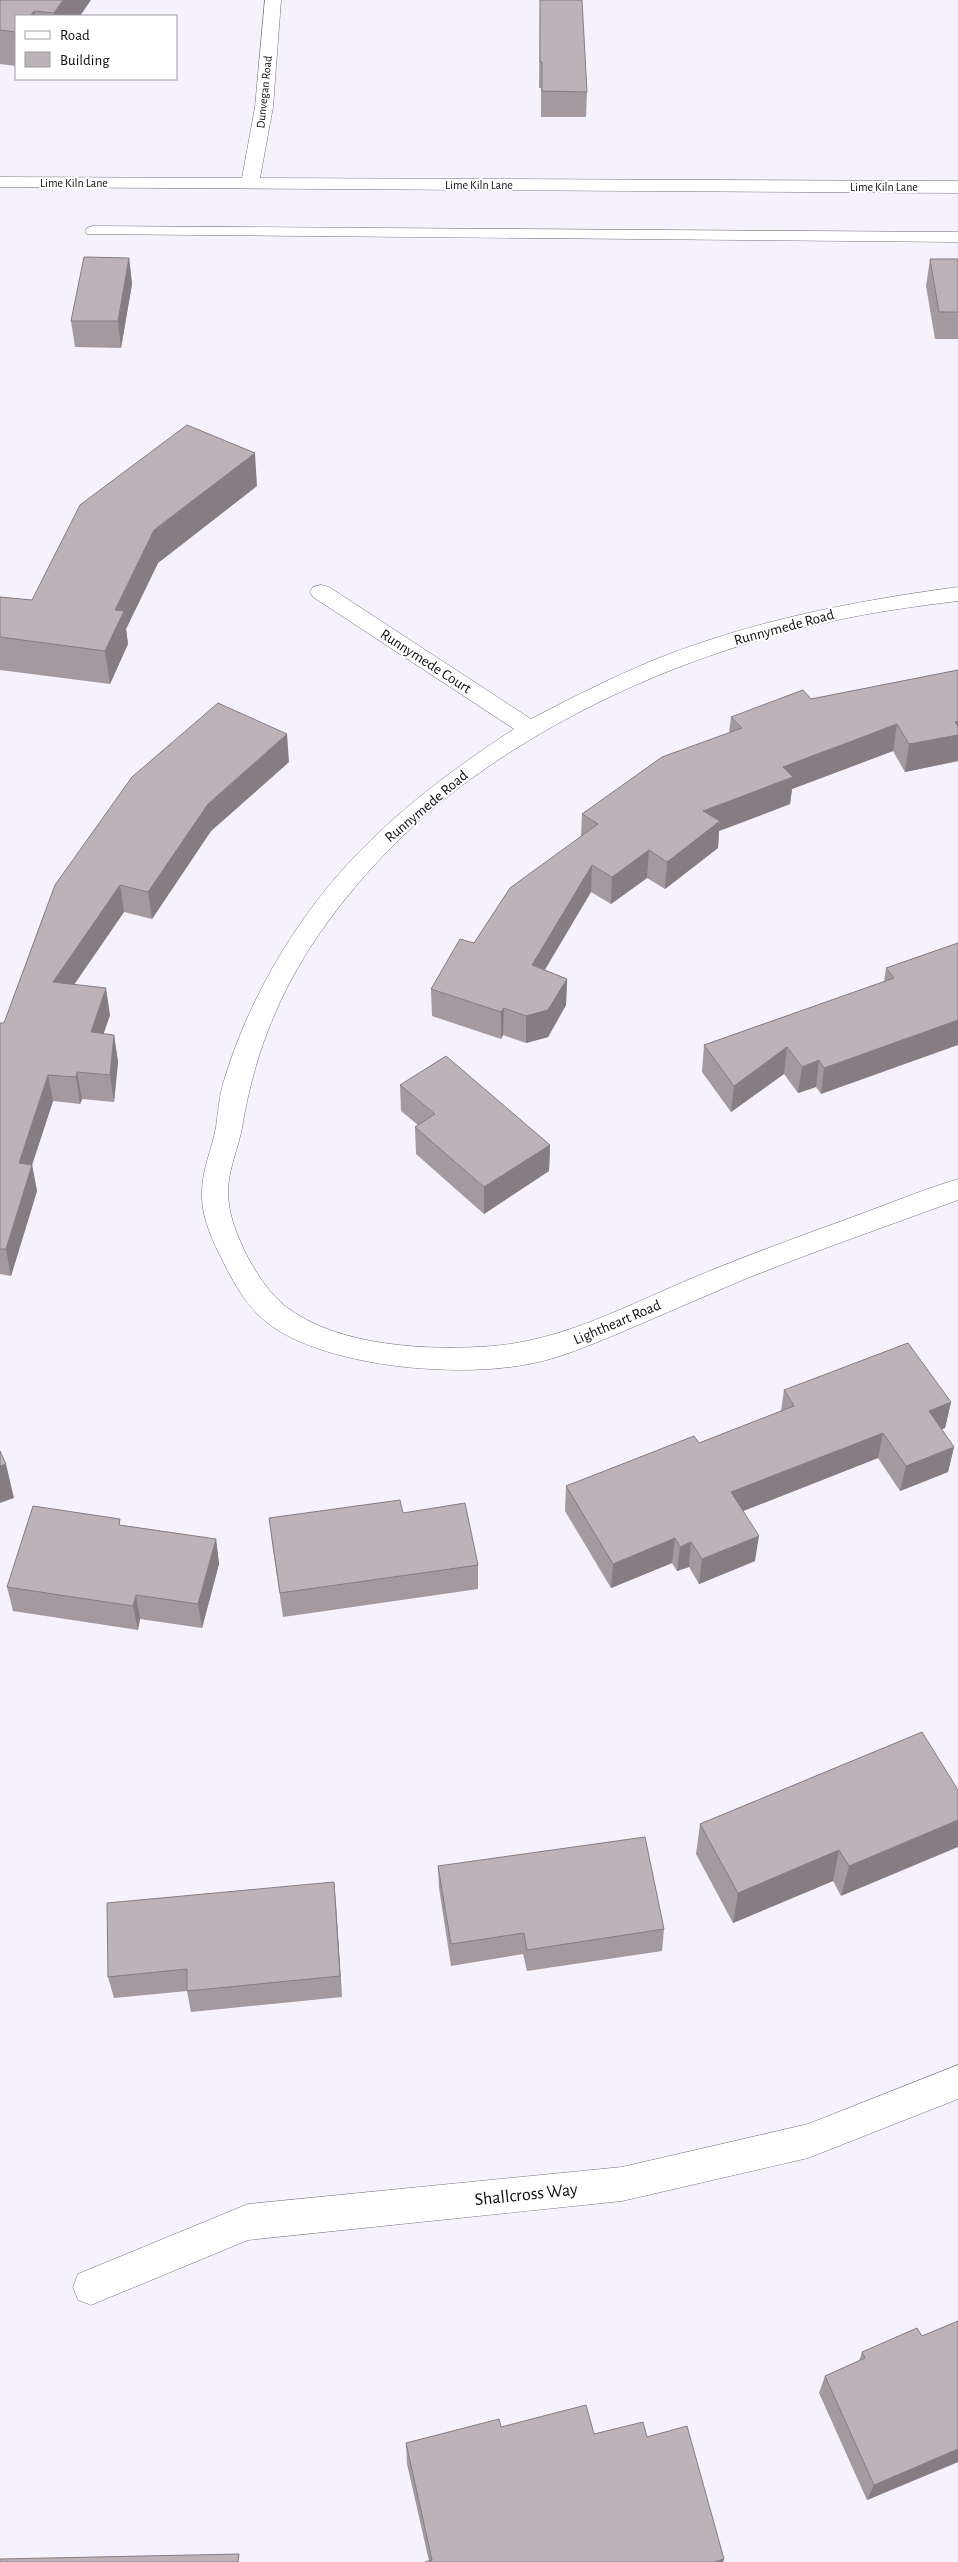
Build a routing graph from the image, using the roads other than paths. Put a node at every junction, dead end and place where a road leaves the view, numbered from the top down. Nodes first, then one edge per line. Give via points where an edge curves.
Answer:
1 (273, 0) edge
2 (0, 182) edge
3 (250, 184) junction
4 (958, 187) edge
5 (93, 230) dead end
6 (958, 237) edge
7 (321, 592) dead end
8 (958, 594) edge
9 (531, 730) junction
10 (958, 1189) edge
11 (269, 1307) joint
12 (958, 2082) edge
13 (91, 2287) dead end

1 - 3 street, Dunvegan Road via 264,107
2 - 3 street, Lime Kiln Lane
3 - 4 street, Lime Kiln Lane
5 - 6 lane
7 - 9 street, Runnymede Court
8 - 9 street, Runnymede Road via 904,600 813,617 707,648 601,691
9 - 11 street, Runnymede Road via 459,776 380,844 328,904 292,956 256,1027 235,1086 215,1188 220,1230 249,1285
10 - 11 street, Lightheart Road via 735,1272 572,1341 523,1354 421,1360 363,1350 318,1335 280,1317
12 - 13 street, Shallcross Way via 808,2141 622,2184 248,2222

